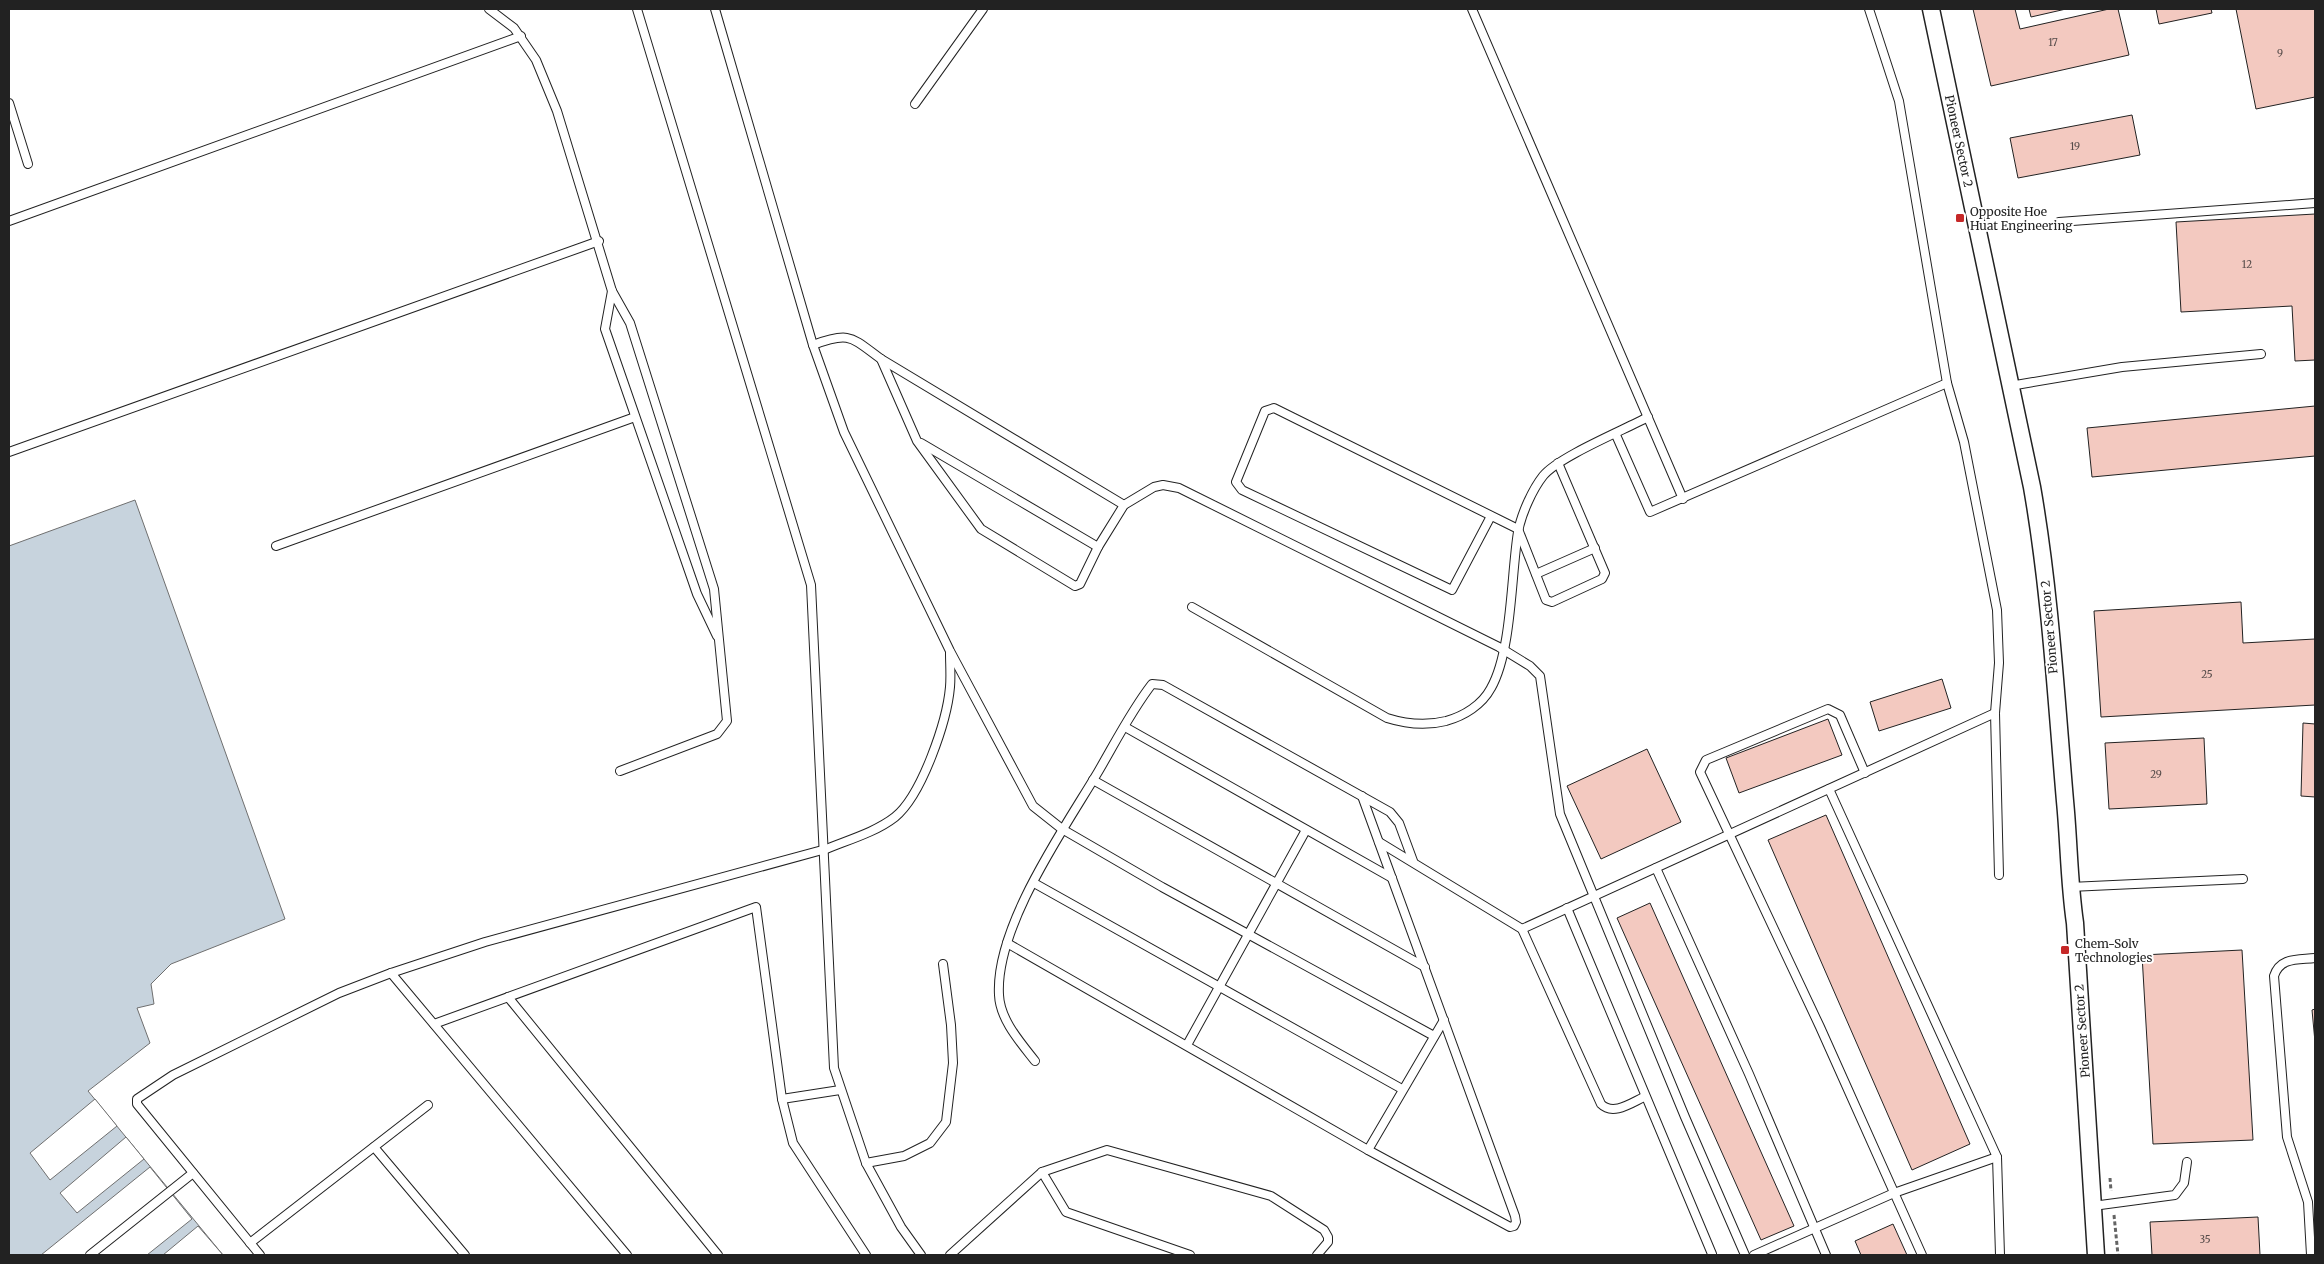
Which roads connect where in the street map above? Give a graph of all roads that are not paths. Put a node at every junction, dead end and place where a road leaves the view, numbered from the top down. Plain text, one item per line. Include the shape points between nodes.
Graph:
1 (489, 9) edge
2 (637, 9) edge
3 (715, 9) edge
4 (983, 9) edge
5 (1472, 9) edge
6 (1870, 9) edge
7 (1931, 9) edge
8 (521, 36) junction
9 (9, 103) edge
10 (915, 104) dead end
11 (28, 164) dead end
12 (2315, 203) edge
13 (9, 222) edge
14 (2059, 222) dead end
15 (598, 241) junction
16 (612, 291) junction
17 (813, 345) junction
18 (2261, 354) dead end
19 (881, 359) junction
20 (1947, 383) junction
21 (2010, 386) junction
22 (635, 417) junction
23 (1648, 417) junction
24 (1616, 435) junction
25 (917, 441) junction
26 (9, 452) edge
27 (1558, 463) junction
28 (1684, 499) junction
29 (1124, 505) junction
30 (1491, 516) junction
31 (1518, 529) junction
32 (276, 546) dead end
33 (1098, 547) junction
34 (1595, 548) junction
35 (1536, 574) junction
36 (1192, 607) dead end
37 (720, 642) junction
38 (1504, 650) junction
39 (950, 651) junction
40 (1995, 714) junction
41 (1125, 727) junction
42 (620, 770) dead end
43 (1865, 773) junction
44 (1093, 780) junction
45 (1830, 789) junction
46 (1362, 796) junction
47 (1062, 829) junction
48 (1306, 830) junction
49 (1729, 836) junction
50 (1379, 842) junction
51 (826, 849) junction
52 (1412, 861) junction
53 (1656, 868) junction
54 (1999, 875) dead end
55 (1392, 878) junction
56 (2243, 879) dead end
57 (1034, 882) junction
58 (1277, 883) junction
59 (2070, 887) junction
60 (1594, 896) junction
61 (1567, 908) junction
62 (1522, 929) junction
63 (1249, 933) junction
64 (1007, 943) junction
65 (2315, 958) edge
66 (943, 964) dead end
67 (1424, 967) junction
68 (391, 973) junction
69 (1219, 987) junction
70 (508, 997) junction
71 (1444, 1020) junction
72 (434, 1024) junction
73 (1434, 1036) junction
74 (1188, 1044) junction
75 (1035, 1061) dead end
76 (1402, 1089) junction
77 (840, 1090) junction
78 (1644, 1098) junction
79 (782, 1099) junction
80 (428, 1106) dead end
81 (374, 1147) junction
82 (1368, 1150) junction
83 (1997, 1157) junction
84 (2187, 1162) dead end
85 (866, 1163) junction
86 (1042, 1172) junction
87 (192, 1173) junction
88 (1894, 1193) junction
89 (2312, 1202) edge
90 (2093, 1206) junction
91 (1815, 1229) junction
92 (250, 1243) junction
93 (1712, 1254) dead end
94 (90, 1255) edge
95 (260, 1255) edge
96 (466, 1255) edge
97 (628, 1255) edge
98 (718, 1255) edge
99 (866, 1255) edge
100 (921, 1255) edge
101 (950, 1255) edge
102 (1190, 1255) edge
103 (1317, 1255) edge
104 (1745, 1255) edge
105 (1754, 1255) edge
106 (1826, 1255) edge
107 (1922, 1255) edge
108 (2000, 1255) edge
109 (2096, 1255) edge
110 (2311, 1255) edge

1 - 8 lane
2 - 51 lane via 812,585
3 - 17 lane
4 - 10 lane
5 - 23 lane
6 - 20 lane via 1899,101
7 - 21 street, Pioneer Sector 2
8 - 13 lane
8 - 15 lane via 536,60 557,111
9 - 11 lane
12 - 14 lane
15 - 16 lane
15 - 26 lane
16 - 22 lane via 605,329
16 - 37 lane via 630,323 714,589
17 - 19 lane via 844,336 856,340
17 - 39 lane via 844,432
18 - 21 lane via 2122,367
19 - 25 lane
19 - 29 lane
20 - 28 lane
20 - 40 lane via 1964,442 1996,610 2000,663
21 - 59 street, Pioneer Sector 2 via 2041,540
22 - 32 lane
22 - 37 lane via 697,594
23 - 24 lane
23 - 28 lane
24 - 27 lane
24 - 28 lane via 1650,512
25 - 33 lane
25 - 33 lane via 981,529 1074,586 1080,584
27 - 31 lane via 1538,484
27 - 34 lane
29 - 33 lane
29 - 38 lane via 1163,484 1179,488
30 - 30 lane via 1452,590 1242,490 1236,482 1265,411 1274,408
30 - 31 lane
31 - 35 lane
31 - 38 lane
34 - 35 lane
34 - 35 lane via 1605,570 1602,579 1552,602 1546,600
36 - 38 lane via 1387,718 1400,722 1432,724 1459,718 1477,705 1491,688
37 - 42 lane via 727,721 723,728 717,734
38 - 60 lane via 1540,676 1560,814
39 - 47 lane via 1033,806
39 - 51 lane via 950,689 939,736 910,800 895,817
40 - 43 lane
40 - 54 lane
41 - 44 lane
41 - 46 lane via 1148,689 1158,683
41 - 48 lane
43 - 45 lane
43 - 49 lane via 1840,715 1828,709 1706,760 1700,772
44 - 47 lane
44 - 58 lane
45 - 49 lane
45 - 83 lane
46 - 50 lane
46 - 52 lane via 1395,817
47 - 57 lane
47 - 63 lane
48 - 55 lane
48 - 58 lane
49 - 53 lane
49 - 88 lane
50 - 52 lane
50 - 55 lane
51 - 68 lane via 486,942
51 - 77 lane via 834,1068
52 - 62 lane
53 - 60 lane
53 - 91 lane
55 - 67 lane
56 - 59 lane
57 - 64 lane
57 - 69 lane
58 - 63 lane
58 - 67 lane
59 - 90 street, Pioneer Sector 2
60 - 61 lane
60 - 104 lane
61 - 62 lane
61 - 78 lane
62 - 78 lane via 1601,1104 1606,1109 1615,1110
63 - 69 lane
63 - 73 lane
64 - 74 lane
64 - 75 lane via 999,996 1011,1031
65 - 89 lane via 2286,960 2274,976 2287,1137
66 - 85 lane via 953,1063 946,1122 930,1142 904,1156
67 - 71 lane
68 - 72 lane
68 - 87 lane via 339,993 181,1071 137,1099 137,1104
69 - 74 lane
69 - 76 lane
70 - 72 lane
70 - 79 lane via 756,907
70 - 98 lane
71 - 73 lane
71 - 82 lane via 1515,1216 1514,1226 1510,1227
72 - 97 lane
73 - 76 lane
74 - 82 lane
76 - 82 lane
77 - 79 lane
77 - 85 lane
78 - 93 lane
79 - 99 lane via 793,1143
80 - 81 lane
81 - 92 lane
81 - 96 lane
83 - 88 lane
83 - 108 lane
84 - 90 lane via 2184,1183 2175,1195
85 - 100 lane via 901,1227
86 - 101 lane
86 - 102 lane via 1066,1212
86 - 103 lane via 1107,1150 1230,1183 1271,1196 1324,1230 1328,1242
87 - 92 lane
87 - 94 lane
88 - 91 lane
88 - 107 lane
89 - 110 lane
90 - 109 street, Pioneer Sector 2
91 - 105 lane
91 - 106 lane
92 - 95 lane

